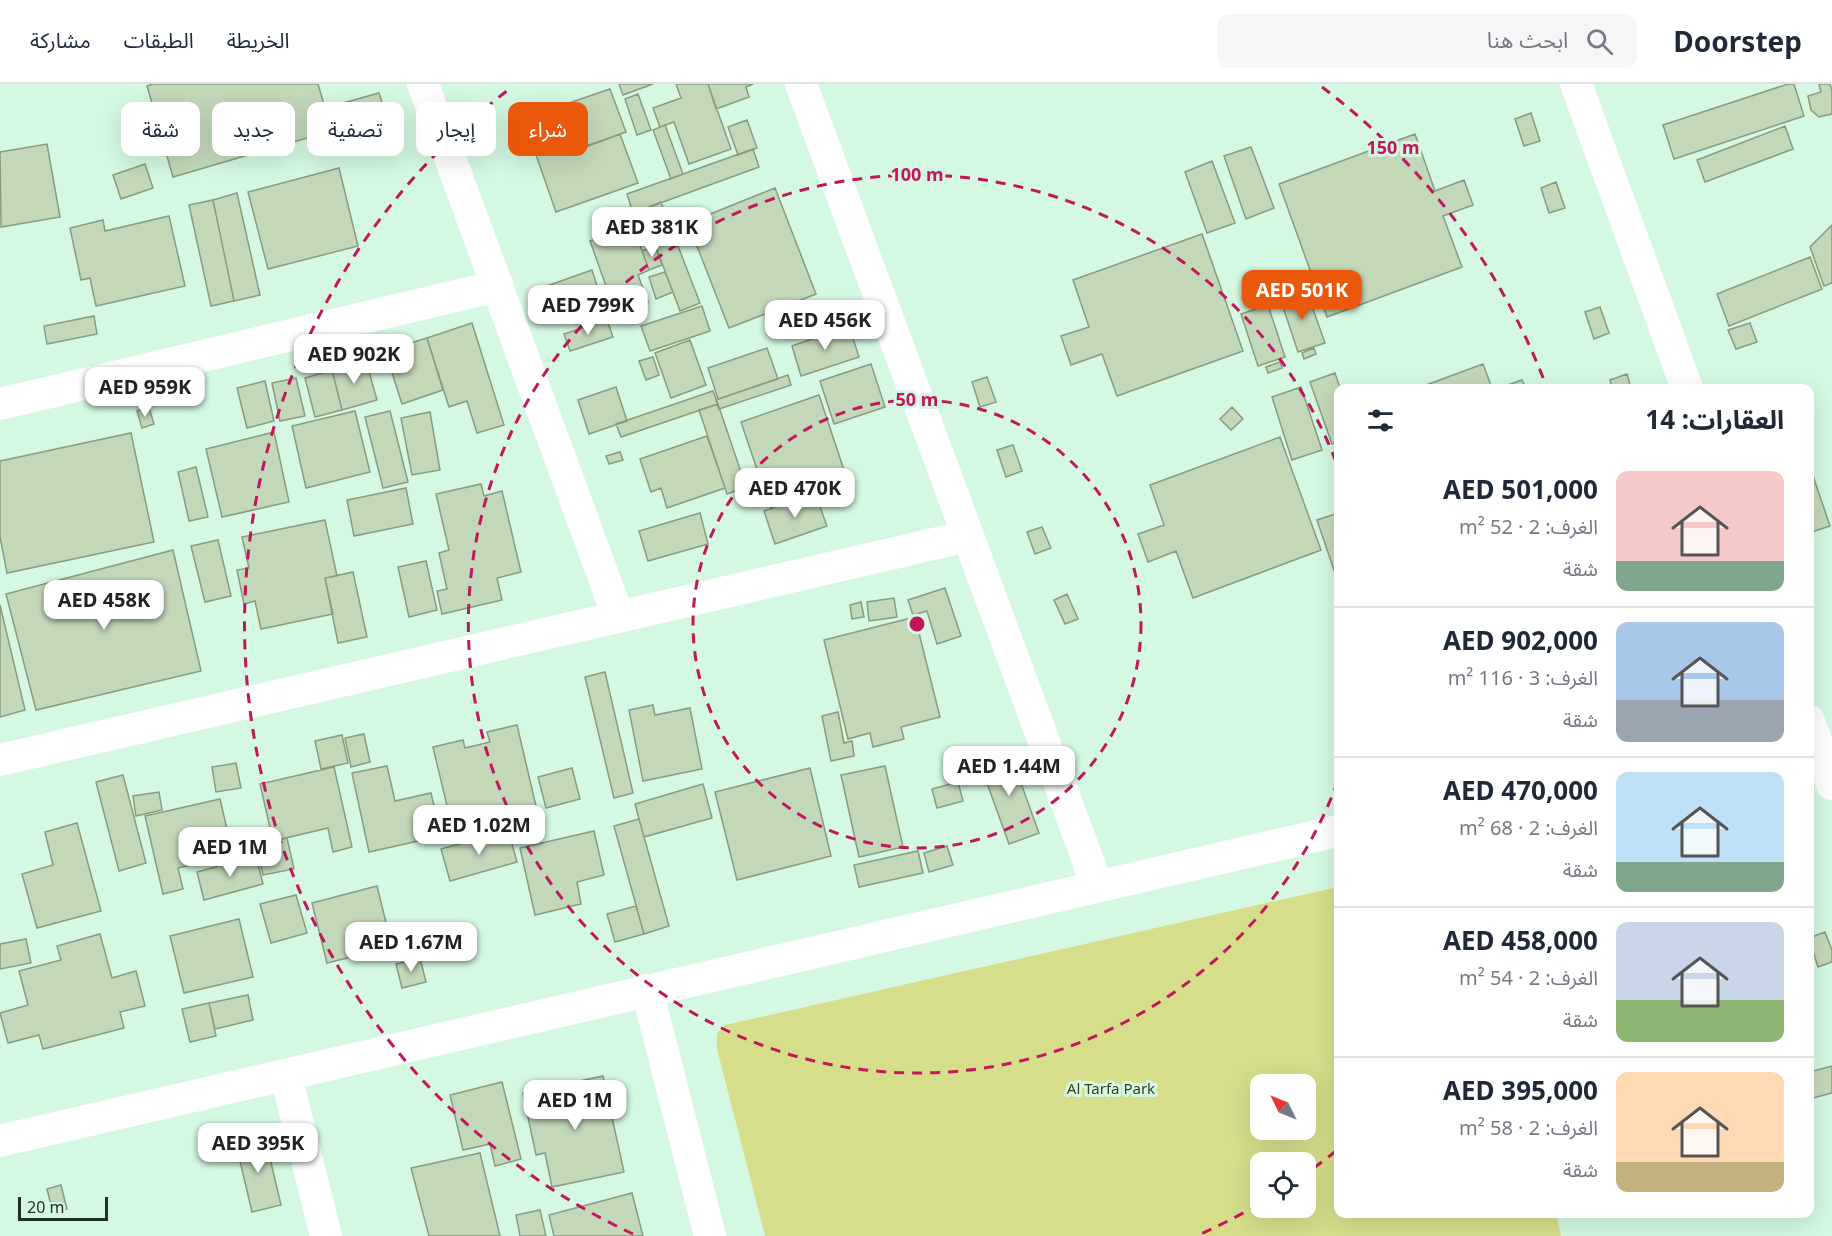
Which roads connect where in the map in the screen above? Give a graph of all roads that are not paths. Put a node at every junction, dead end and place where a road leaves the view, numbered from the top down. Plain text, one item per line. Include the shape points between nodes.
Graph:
1 (423, 84) edge
2 (801, 84) edge
3 (1576, 84) edge
4 (498, 286) junction
5 (1686, 384) edge
6 (0, 404) edge
7 (968, 536) junction
8 (618, 616) junction
9 (1814, 735) edge
10 (0, 760) edge
11 (1832, 784) edge
12 (1334, 832) edge
13 (1097, 885) junction
14 (647, 990) junction
15 (286, 1075) junction
16 (0, 1141) edge
17 (326, 1236) edge
18 (710, 1236) edge

1 - 4 street
2 - 7 street
3 - 5 street
4 - 6 street
4 - 8 street
7 - 8 street
7 - 13 street
8 - 10 street
9 - 11 street
12 - 13 street
13 - 14 street
14 - 15 street
14 - 18 street
15 - 16 street
15 - 17 street

